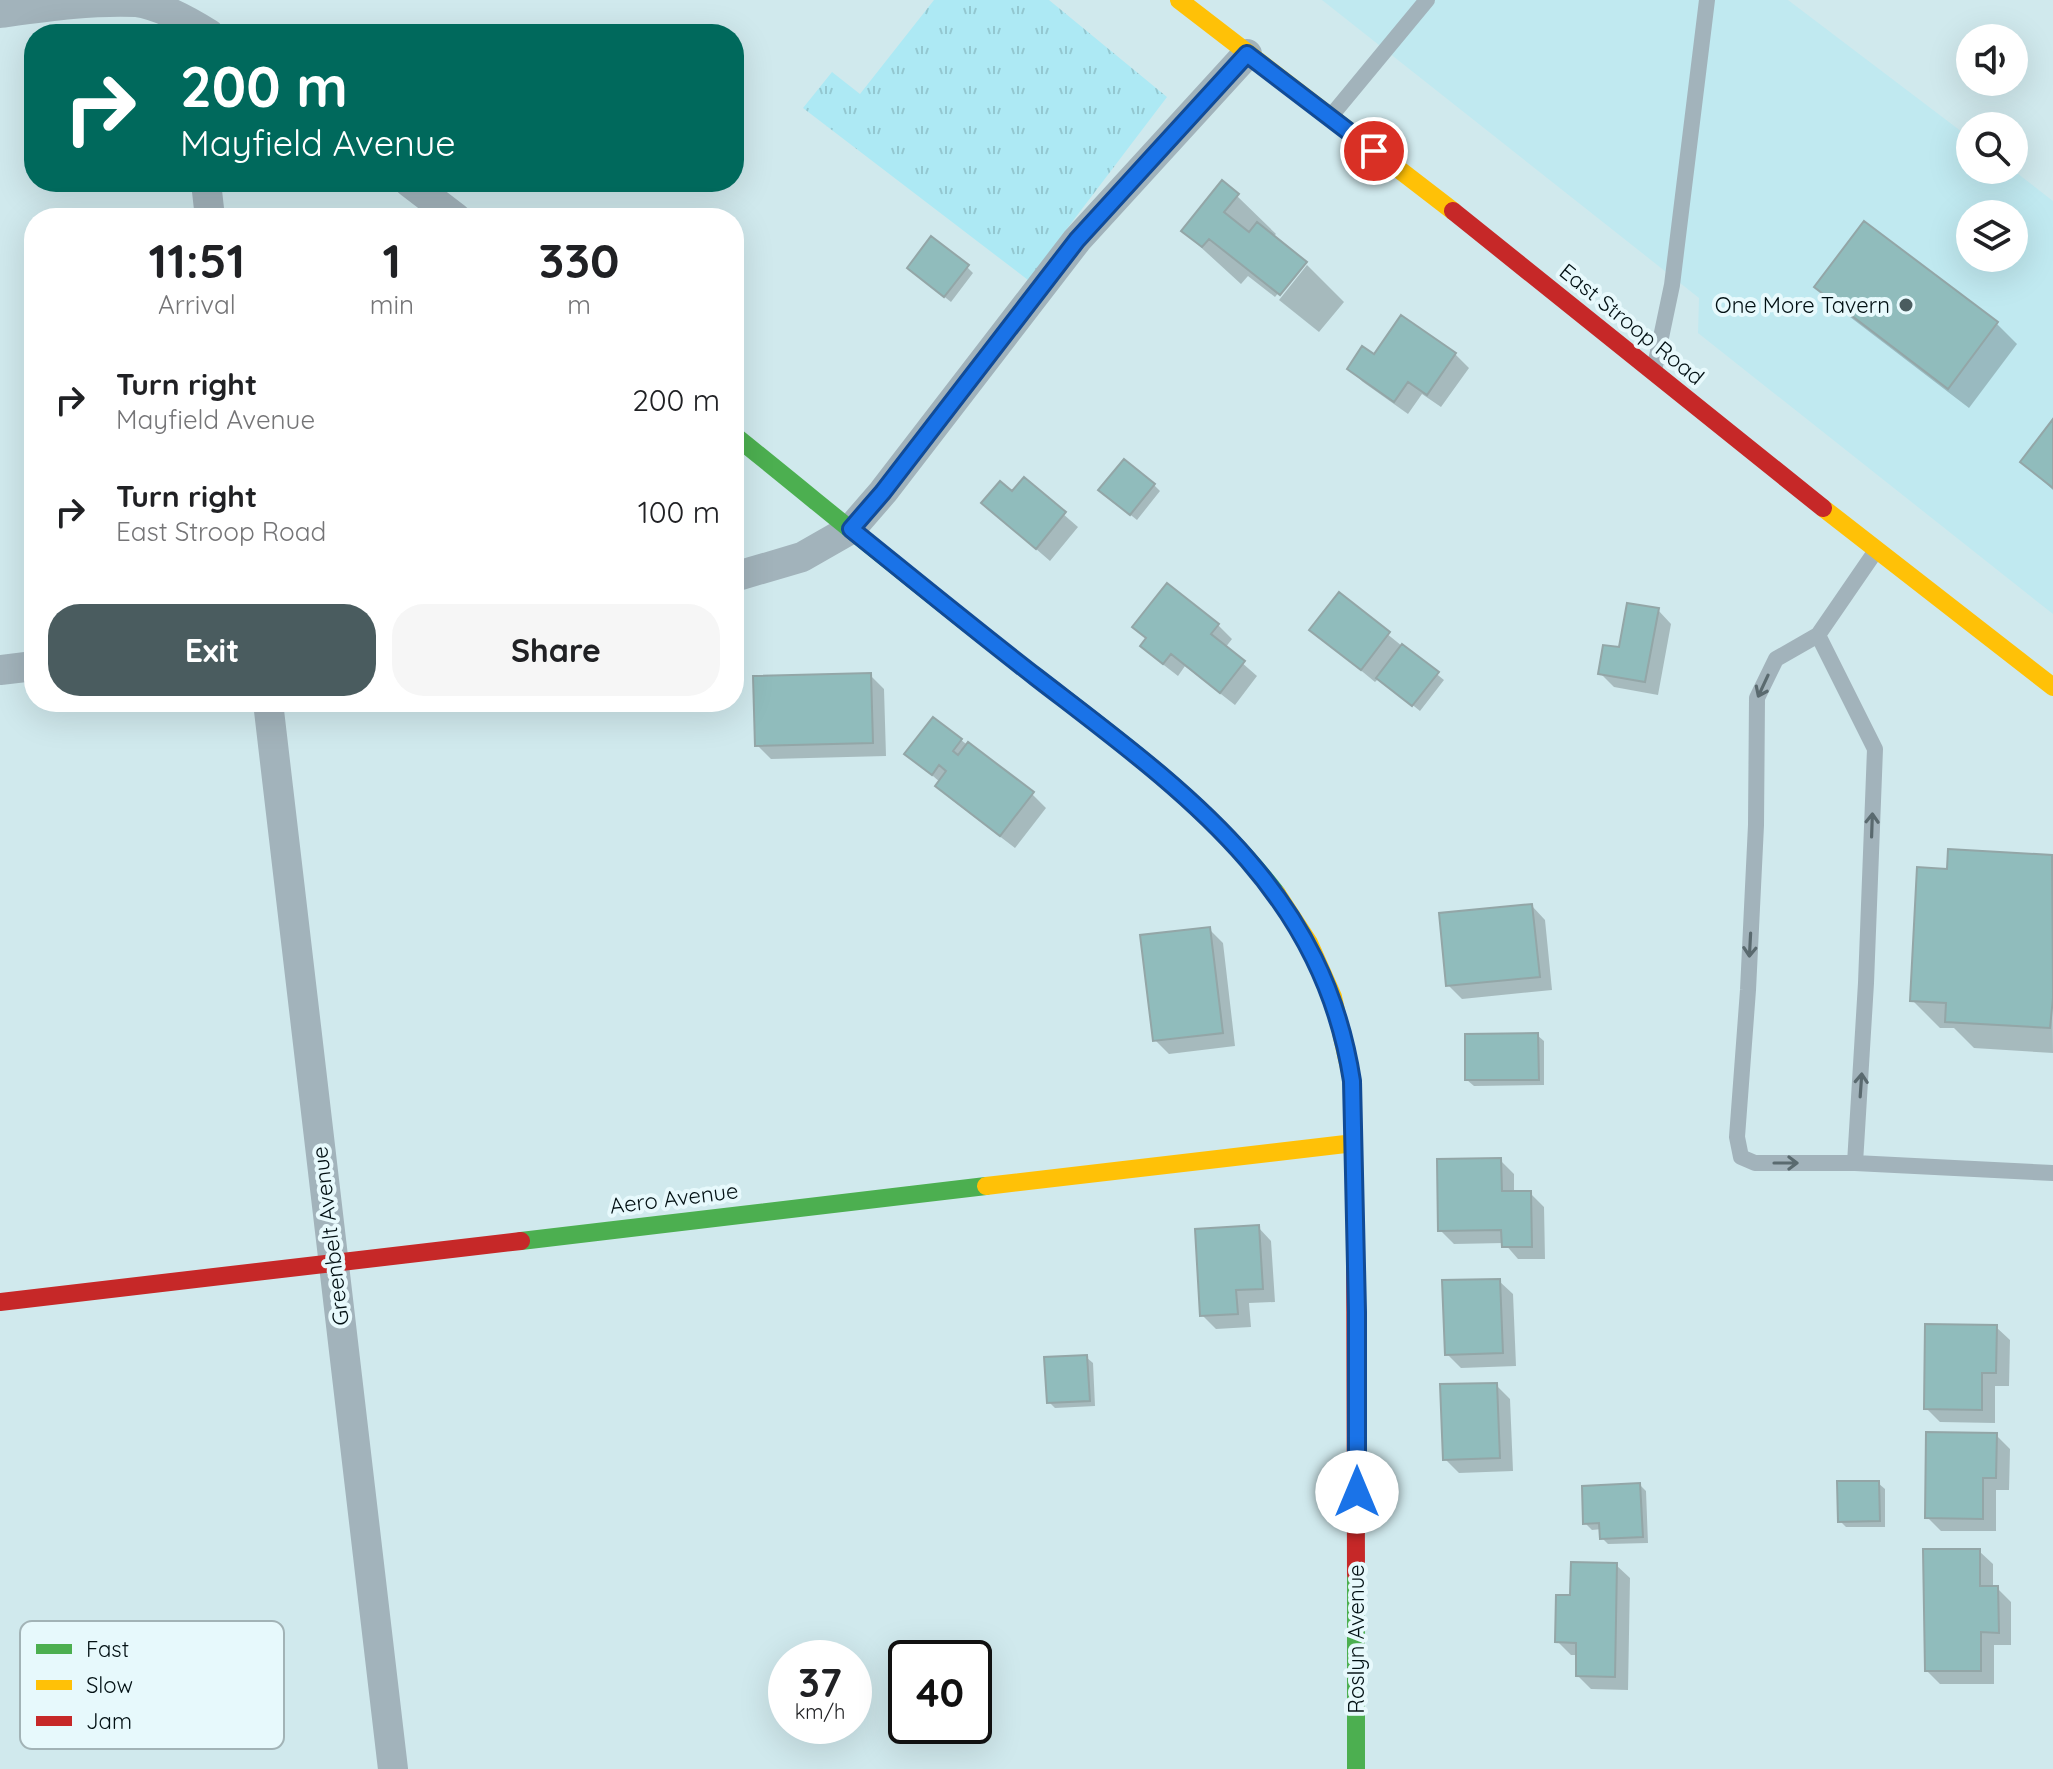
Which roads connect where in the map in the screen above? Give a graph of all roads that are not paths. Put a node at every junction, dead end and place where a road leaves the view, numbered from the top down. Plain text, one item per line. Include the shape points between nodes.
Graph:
1 (1179, 0) edge
2 (1427, 0) edge
3 (1707, 0) edge
4 (0, 13) edge
5 (192, 24) edge
6 (1247, 54) junction
7 (1330, 118) junction
8 (422, 192) edge
9 (443, 208) edge
10 (1653, 372) junction
11 (744, 443) edge
12 (851, 529) junction
13 (1876, 550) junction
14 (744, 574) edge
15 (1818, 635) junction
16 (24, 667) edge
17 (0, 670) edge
18 (2053, 687) edge
19 (269, 712) edge
20 (1354, 1143) junction
21 (1855, 1163) junction
22 (2053, 1173) edge
23 (333, 1263) junction
24 (0, 1302) edge
25 (1356, 1768) edge
26 (393, 1769) edge
27 (1347, 1769) edge

1 - 6 street, East Stroop Road
2 - 7 lane
3 - 10 lane via 1672,285
4 - 5 street via 99,0 138,2
6 - 7 street, East Stroop Road
6 - 12 street via 1077,240
7 - 10 street, East Stroop Road
8 - 9 street
10 - 13 street, East Stroop Road
11 - 12 street, Roslyn Avenue
12 - 14 street via 802,557
12 - 20 street, Roslyn Avenue via 1159,772 1221,829 1275,892 1309,943 1333,997 1352,1081
13 - 15 lane
13 - 18 street, East Stroop Road
21 -> 15 lane via 1875,749
15 -> 21 lane via 1776,659 1757,698 1756,825 1737,1137 1741,1157 1755,1163
16 - 17 street
19 - 23 street, Greenbelt Avenue
20 - 23 street, Aero Avenue
20 - 25 street, Roslyn Avenue
21 - 22 lane
23 - 24 street, Aero Avenue
23 - 26 street, Greenbelt Avenue
25 - 27 street

